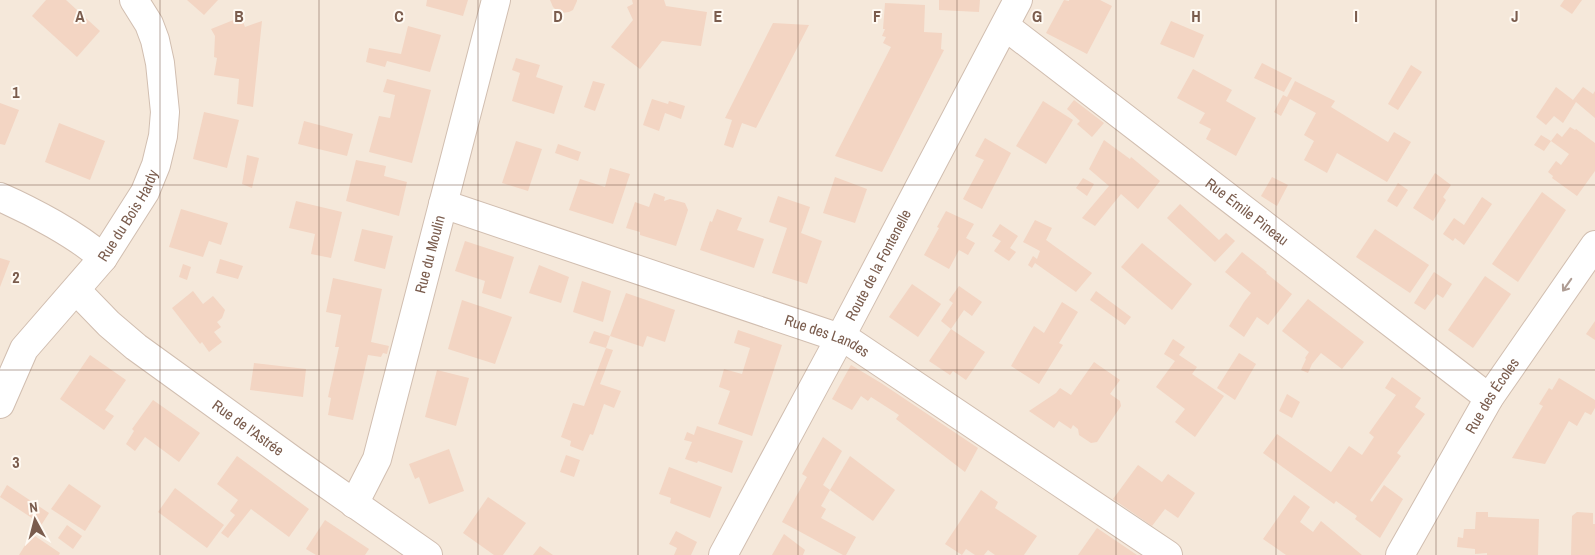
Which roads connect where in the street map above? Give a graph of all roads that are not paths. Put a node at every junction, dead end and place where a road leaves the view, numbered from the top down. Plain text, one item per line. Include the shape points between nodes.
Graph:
1 (134, 0) edge
2 (496, 0) edge
3 (1018, 0) edge
4 (1004, 26) junction
5 (0, 196) edge
6 (443, 204) junction
7 (1595, 245) edge
8 (103, 258) junction
9 (76, 290) junction
10 (840, 338) junction
11 (1489, 398) junction
12 (0, 404) edge
13 (354, 504) junction
14 (428, 555) edge
15 (723, 555) edge
16 (1168, 555) edge
17 (1400, 555) edge

1 - 8 street, Rue du Bois Hardy via 155,40 163,87 163,136 145,192
2 - 6 street, Rue du Moulin
3 - 4 street, Route de la Fontenelle
4 - 10 street, Route de la Fontenelle
4 - 11 street, Rue Émile Pineau
5 - 8 street via 62,230
6 - 10 street, Rue des Landes
6 - 13 street, Rue du Moulin via 377,459
7 -> 11 street, Rue des Écoles
8 - 9 street, Rue du Bois Hardy
9 - 12 street, Rue du Bois Hardy via 24,349
9 - 13 street, Rue de l'Astrée via 136,347
10 - 15 street, Route de la Fontenelle
10 - 16 street, Rue des Landes
11 - 17 street, Rue des Écoles
13 - 14 street, Rue de l'Astrée

